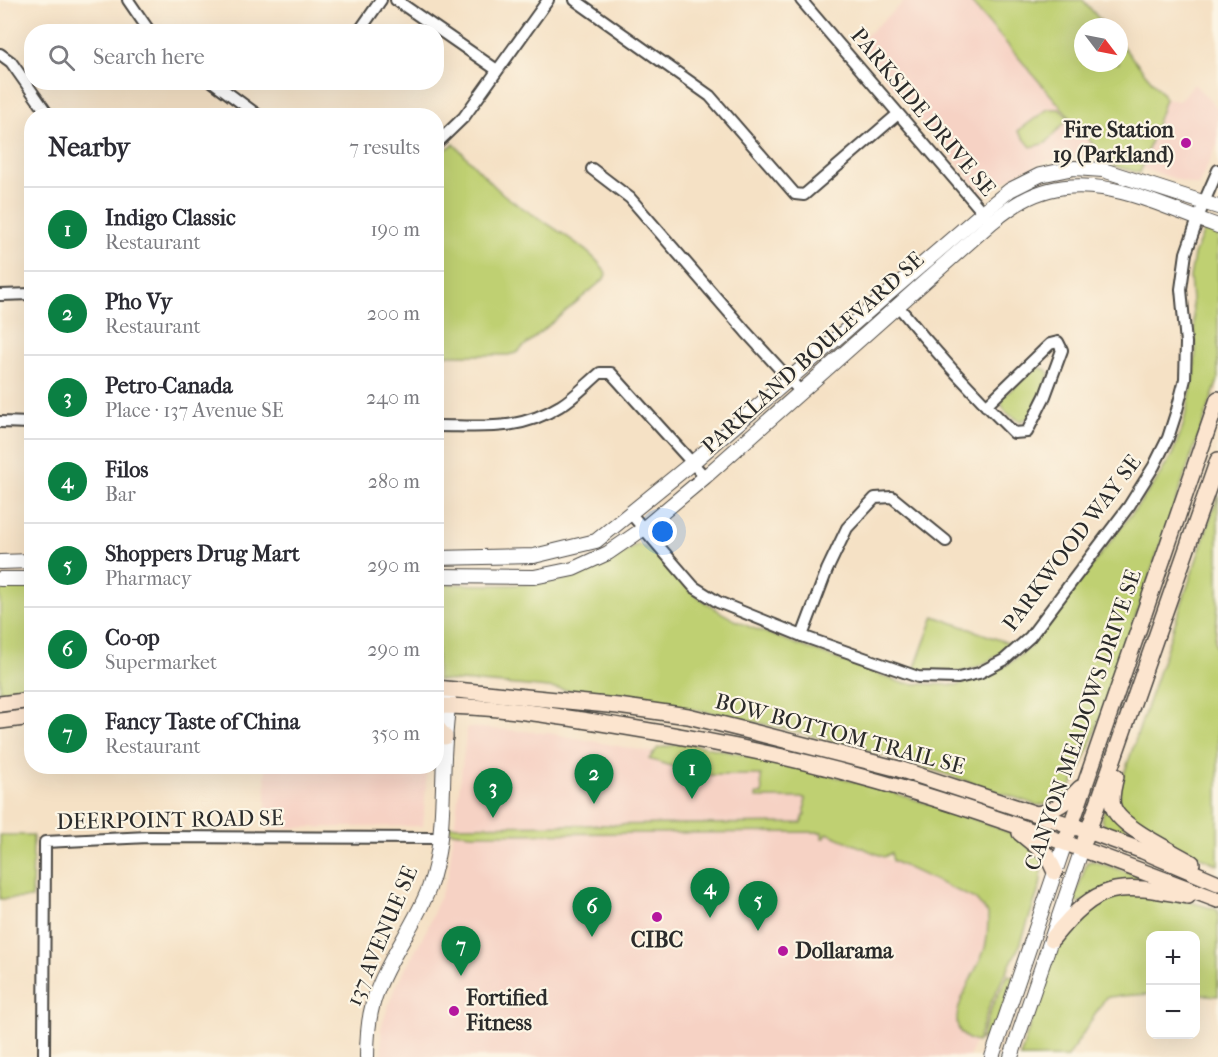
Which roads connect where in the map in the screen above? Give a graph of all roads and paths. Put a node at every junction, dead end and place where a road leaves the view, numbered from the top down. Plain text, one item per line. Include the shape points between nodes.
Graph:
1 (128, 0) edge
2 (381, 0) edge
3 (396, 0) edge
4 (548, 0) edge
5 (575, 0) edge
6 (801, 0) edge
7 (144, 24) edge
8 (364, 24) edge
9 (431, 24) edge
10 (444, 33) edge
11 (0, 54) edge
12 (497, 70) junction
13 (24, 80) edge
14 (31, 90) edge
15 (224, 90) edge
16 (43, 108) edge
17 (248, 108) edge
18 (898, 114) junction
19 (444, 136) edge
20 (592, 169) dead end
21 (1218, 170) edge
22 (1040, 176) junction
23 (1044, 192) junction
24 (1204, 202) junction
25 (1218, 207) edge
26 (987, 217) junction
27 (1198, 219) junction
28 (1218, 226) edge
29 (24, 294) edge
30 (0, 295) edge
31 (898, 306) junction
32 (789, 379) junction
33 (801, 391) junction
34 (1218, 399) edge
35 (986, 405) junction
36 (0, 422) edge
37 (24, 423) edge
38 (444, 426) edge
39 (1218, 460) edge
40 (692, 463) junction
41 (705, 477) junction
42 (631, 514) junction
43 (643, 529) junction
44 (946, 541) dead end
45 (444, 558) edge
46 (24, 561) edge
47 (0, 562) edge
48 (444, 576) edge
49 (0, 579) edge
50 (24, 579) edge
51 (802, 636) junction
52 (444, 688) edge
53 (24, 701) edge
54 (0, 704) edge
55 (444, 706) edge
56 (24, 718) edge
57 (0, 721) edge
58 (1124, 732) junction
59 (441, 774) edge
60 (1084, 784) junction
61 (1037, 814) junction
62 (1011, 825) junction
63 (1071, 825) junction
64 (1088, 831) junction
65 (440, 838) junction
66 (1065, 843) junction
67 (1082, 849) junction
68 (1055, 872) junction
69 (1218, 878) edge
70 (1218, 883) edge
71 (1218, 901) edge
72 (1052, 939) junction
73 (44, 1057) edge
74 (367, 1057) edge
75 (992, 1057) edge
76 (1011, 1057) edge

1 - 7 street
2 - 8 street
3 - 9 street
4 - 12 street
5 - 18 street via 710,96 795,194 804,195
6 - 18 street, PARKSIDE DRIVE SE
10 - 12 street
11 - 13 street
12 - 19 street via 464,117
14 - 16 street
15 - 17 street
18 - 26 street, PARKSIDE DRIVE SE
20 - 32 street via 630,198
21 - 24 street, PARKWOOD WAY SE
22 - 23 street
22 - 24 street, PARKLAND BOULEVARD SE via 1074,168 1103,170
22 - 26 street, PARKLAND BOULEVARD SE via 1010,190
23 - 26 street, PARKLAND BOULEVARD SE
23 - 27 street, PARKLAND BOULEVARD SE via 1066,186 1104,187
24 - 25 street, PARKLAND BOULEVARD SE
24 - 27 street, PARKWOOD WAY SE
26 - 31 street, PARKLAND BOULEVARD SE
26 - 32 street, PARKLAND BOULEVARD SE
27 - 28 street, PARKLAND BOULEVARD SE
27 - 51 street, PARKWOOD WAY SE via 1186,253 1181,288 1185,379 1168,438 1129,506 1030,637 1004,660 979,673 937,679 908,675
29 - 30 street
31 - 33 street, PARKLAND BOULEVARD SE
31 - 35 street
32 - 33 street
32 - 40 street, PARKLAND BOULEVARD SE
33 - 41 street, PARKLAND BOULEVARD SE
34 - 60 main road, CANYON MEADOWS DRIVE SE
35 - 35 street via 1014,434 1026,432 1062,350 1058,342 1050,344
36 - 37 street
38 - 40 street via 501,427 526,423 561,406 600,373 611,373
39 - 58 main road, CANYON MEADOWS DRIVE SE
40 - 41 street
40 - 42 street, PARKLAND BOULEVARD SE
41 - 43 street, PARKLAND BOULEVARD SE
42 - 43 street, PARKWOOD WAY SE
42 - 45 street, PARKLAND BOULEVARD SE via 596,541 534,556
43 - 48 street, PARKLAND BOULEVARD SE via 608,553 563,571 534,577
43 - 51 street, PARKWOOD WAY SE via 694,587 718,602
44 - 51 street via 892,497 875,498 847,528
46 - 47 street
49 - 50 street
52 - 61 main road, BOW BOTTOM TRAIL SE via 688,716 899,769
53 - 54 main road
55 - 62 main road, BOW BOTTOM TRAIL SE via 543,714 746,748 863,777
56 - 57 main road
58 - 64 main road, CANYON MEADOWS DRIVE SE
58 - 69 main road via 1112,794 1114,809 1143,835
59 - 65 street, 137 AVENUE SE
60 - 61 main road via 1065,804
60 - 63 main road, CANYON MEADOWS DRIVE SE
61 - 63 main road, BOW BOTTOM TRAIL SE
62 - 66 main road, BOW BOTTOM TRAIL SE
62 - 68 main road via 1047,855
63 - 64 main road, BOW BOTTOM TRAIL SE
63 - 66 main road, CANYON MEADOWS DRIVE SE
64 - 67 main road, CANYON MEADOWS DRIVE SE
64 - 70 main road, BOW BOTTOM TRAIL SE
65 - 73 street, DEERPOINT ROAD SE via 148,837 45,842
65 - 74 street, 137 AVENUE SE via 429,888 373,1001
66 - 67 main road, BOW BOTTOM TRAIL SE
66 - 68 street, CANYON MEADOWS DRIVE SE
67 - 71 main road, BOW BOTTOM TRAIL SE
67 - 72 street, CANYON MEADOWS DRIVE SE
68 - 75 street, CANYON MEADOWS DRIVE SE
71 - 72 main road via 1150,890 1111,890 1077,910
72 - 76 street, CANYON MEADOWS DRIVE SE

